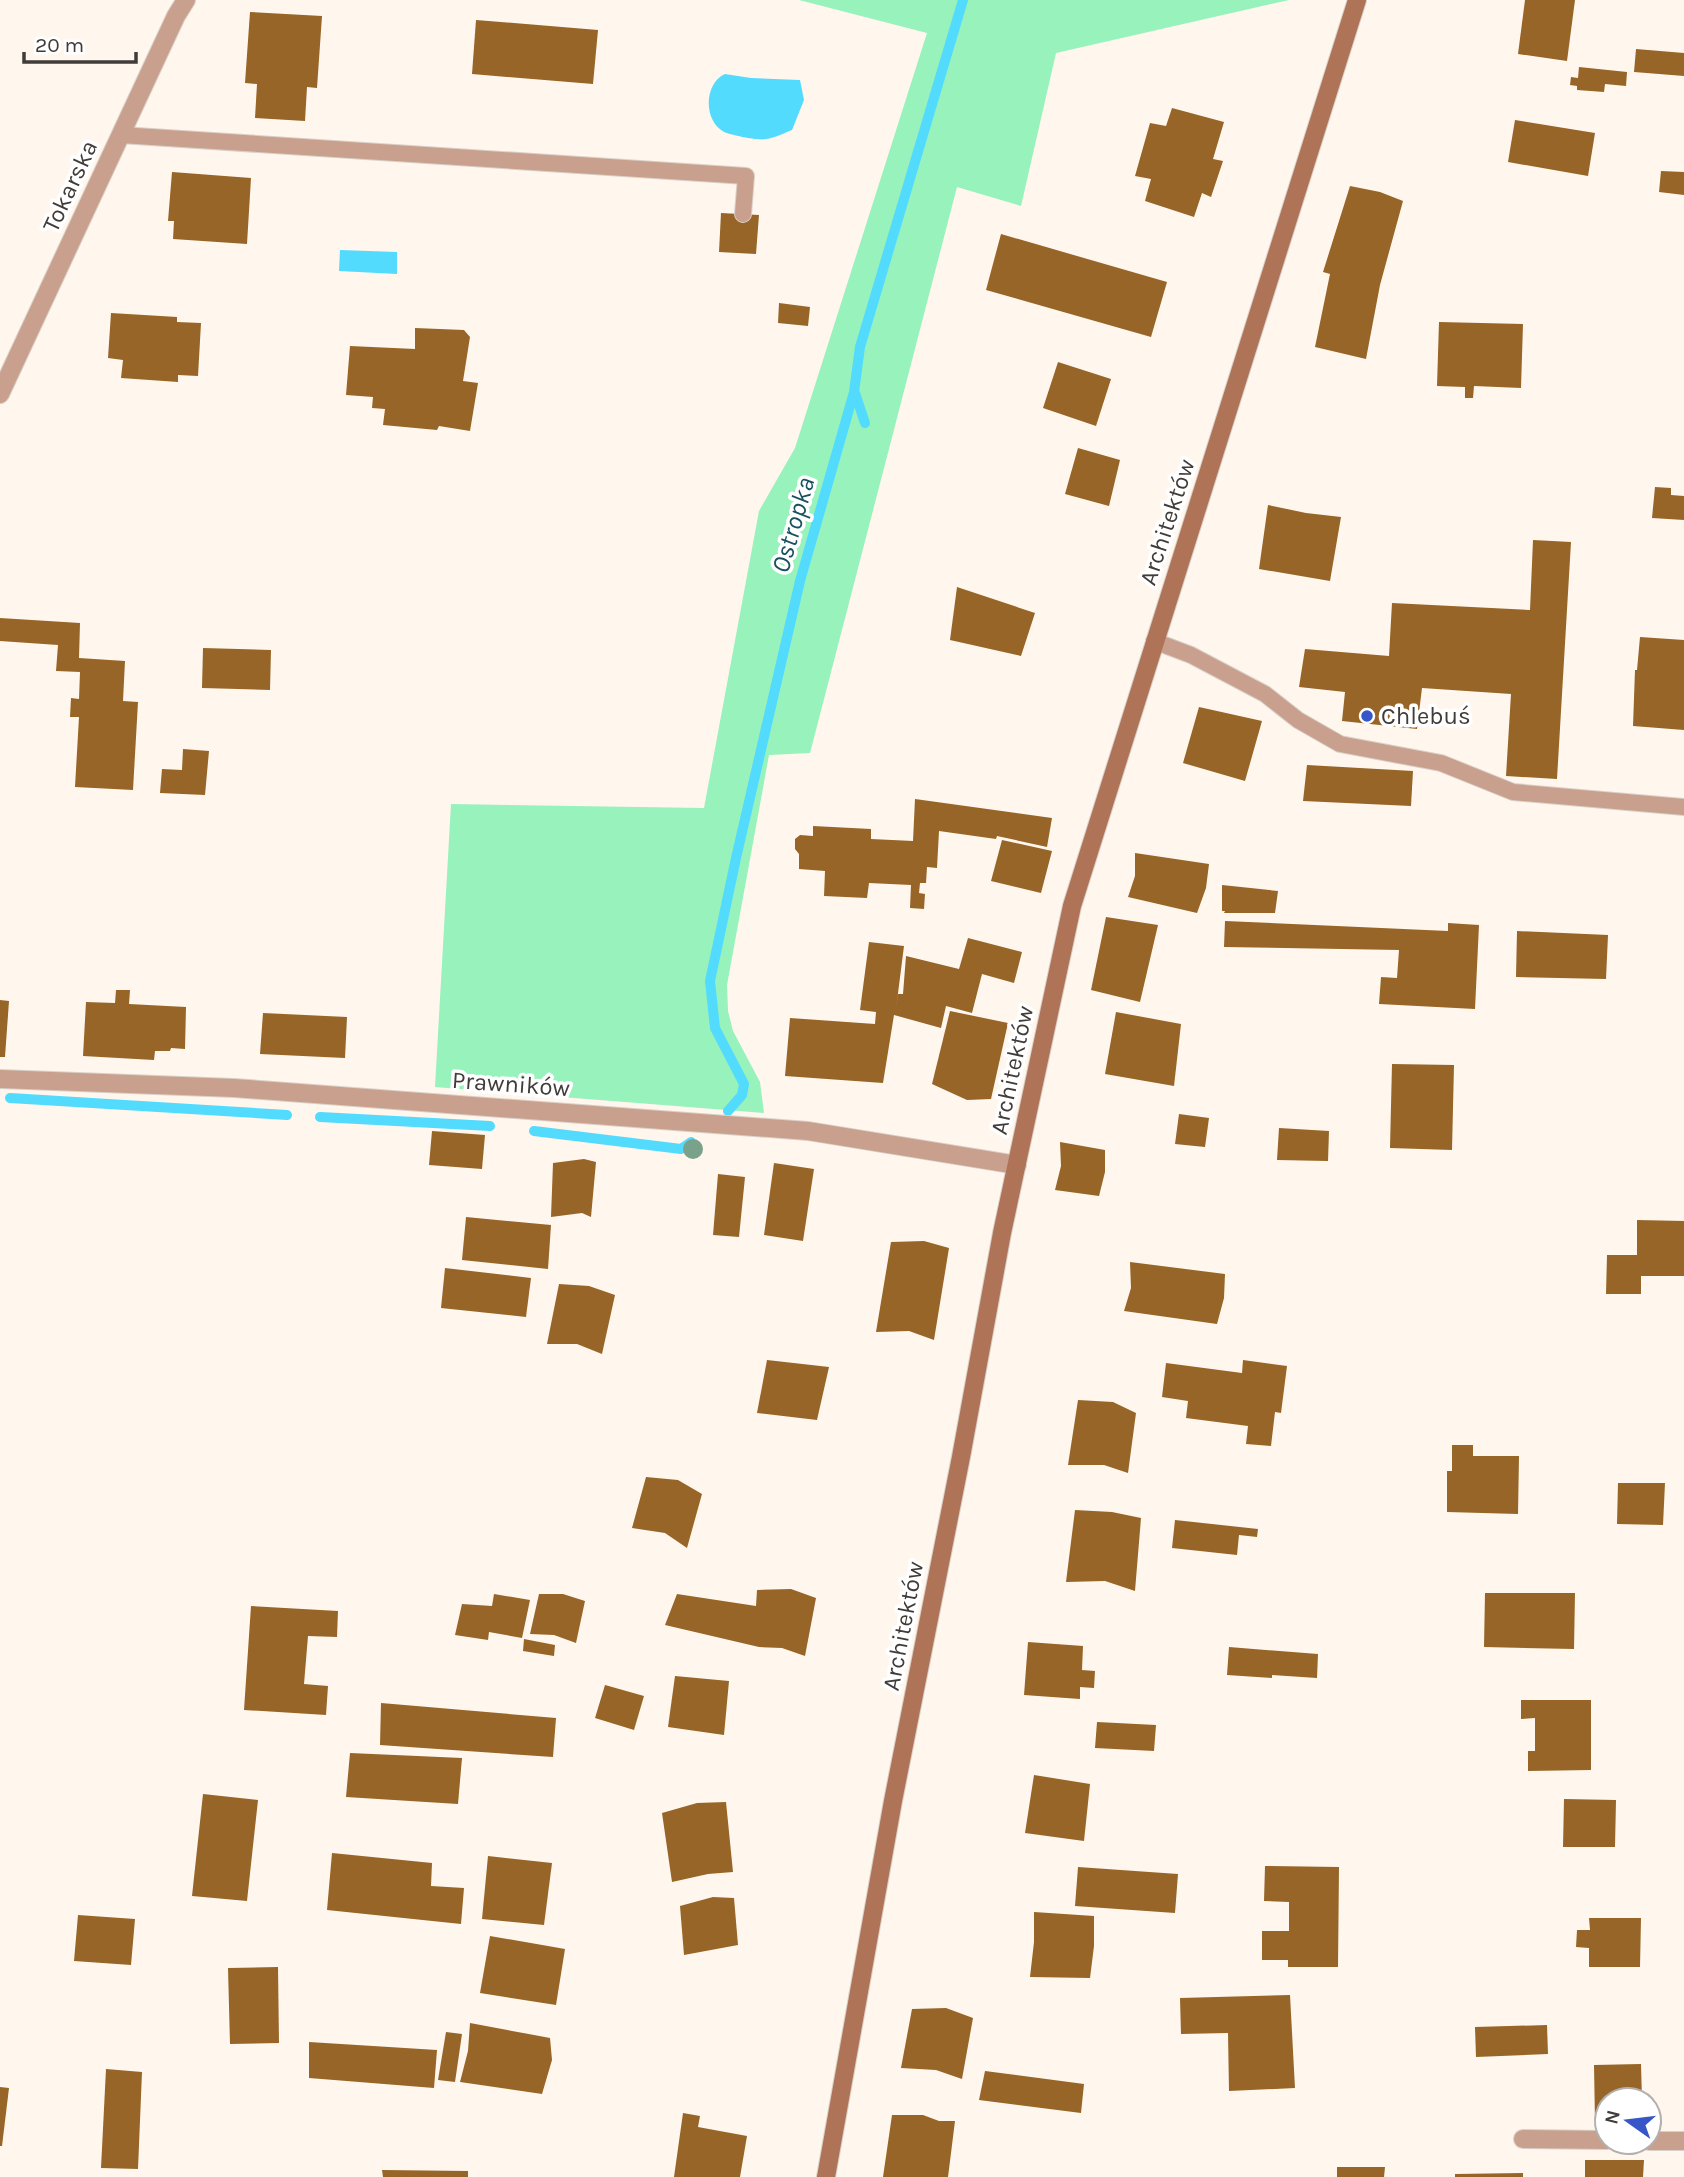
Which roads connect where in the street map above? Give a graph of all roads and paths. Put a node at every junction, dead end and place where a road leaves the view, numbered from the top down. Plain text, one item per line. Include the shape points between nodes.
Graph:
1 (186, 0) edge
2 (1357, 0) edge
3 (121, 135) junction
4 (743, 214) dead end
5 (0, 394) edge
6 (1154, 641) junction
7 (1684, 807) edge
8 (0, 1079) edge
9 (1017, 1165) junction
10 (1522, 2139) dead end
11 (1593, 2140) edge
12 (1663, 2141) edge
13 (1684, 2141) edge
14 (826, 2177) edge

1 - 3 street, Tokarska
2 - 6 street, Architektów
3 - 4 lane via 746,176
3 - 5 street, Tokarska
6 - 7 lane via 1265,694 1340,744 1441,763 1513,792
6 - 9 street, Architektów via 1072,906
8 - 9 street, Prawników via 234,1088 808,1131
9 - 14 street, Architektów via 893,1801
10 - 11 street
12 - 13 street

